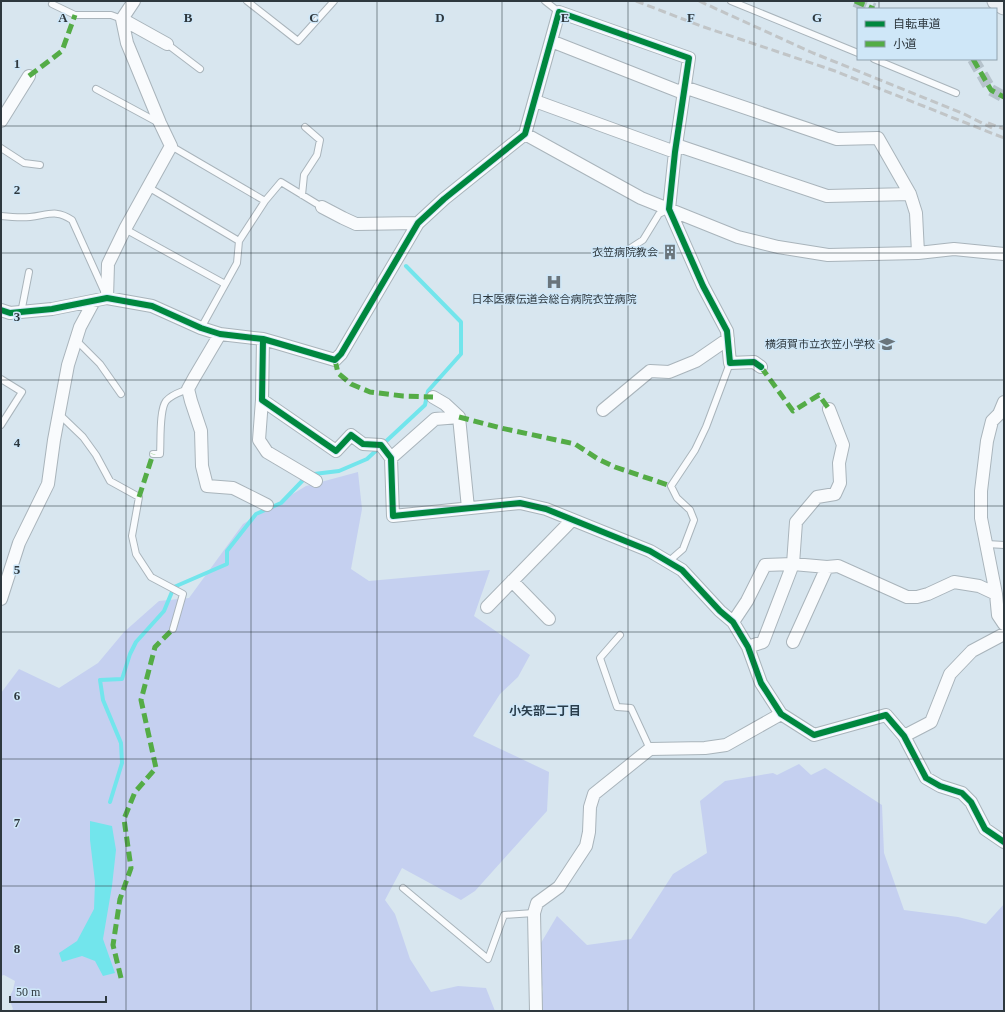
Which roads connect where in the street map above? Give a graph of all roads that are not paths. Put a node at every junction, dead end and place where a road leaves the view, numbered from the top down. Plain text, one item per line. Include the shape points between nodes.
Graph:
1 (134, 1) edge
2 (247, 1) edge
3 (334, 1) edge
4 (545, 1) edge
5 (731, 1) edge
6 (996, 1) edge
7 (52, 4) dead end
8 (1004, 6) edge
9 (559, 12) junction
10 (122, 19) junction
11 (551, 42) junction
12 (167, 44) joint
13 (857, 53) edge
14 (876, 60) edge
15 (200, 69) dead end
16 (29, 76) dead end
17 (96, 89) dead end
18 (683, 90) junction
19 (956, 93) dead end
20 (535, 101) junction
21 (1, 121) edge
22 (160, 124) junction
23 (305, 127) dead end
24 (525, 134) junction
25 (171, 146) junction
26 (1, 148) edge
27 (675, 148) junction
28 (40, 165) dead end
29 (148, 187) junction
30 (910, 194) junction
31 (302, 195) junction
32 (265, 201) junction
33 (322, 207) joint
34 (669, 209) junction
35 (1, 216) edge
36 (418, 223) junction
37 (125, 229) junction
38 (239, 240) junction
39 (626, 251) dead end
40 (918, 253) junction
41 (1004, 254) edge
42 (29, 272) dead end
43 (225, 284) junction
44 (107, 298) junction
45 (94, 301) junction
46 (8, 314) edge
47 (201, 328) junction
48 (220, 334) junction
49 (263, 339) junction
50 (728, 339) junction
51 (76, 340) junction
52 (730, 363) junction
53 (761, 367) dead end
54 (1, 379) edge
55 (188, 389) junction
56 (121, 394) dead end
57 (433, 397) dead end
58 (262, 400) junction
59 (1004, 402) edge
60 (829, 409) dead end
61 (603, 410) dead end
62 (59, 414) junction
63 (459, 417) junction
64 (1, 425) edge
65 (153, 454) dead end
66 (391, 458) junction
67 (316, 481) dead end
68 (267, 505) dead end
69 (468, 508) junction
70 (572, 520) junction
71 (987, 544) junction
72 (1004, 544) edge
73 (668, 562) junction
74 (793, 564) junction
75 (827, 567) junction
76 (512, 581) junction
77 (996, 594) junction
78 (1, 599) edge
79 (487, 607) dead end
80 (549, 619) dead end
81 (733, 622) junction
82 (1004, 624) edge
83 (173, 629) dead end
84 (1004, 634) edge
85 (620, 635) dead end
86 (793, 642) dead end
87 (748, 646) junction
88 (781, 714) junction
89 (904, 736) junction
90 (650, 749) junction
91 (1004, 842) edge
92 (402, 888) dead end
93 (534, 913) junction
94 (536, 1011) edge

1 - 10 street
2 - 3 lane via 298,41
4 - 9 lane
5 - 13 lane
6 - 8 street
7 - 10 lane via 75,15 111,15
9 - 11 street
9 - 18 street via 689,58
10 - 12 street
10 - 22 street via 127,43
11 - 18 street
11 - 20 street
12 - 15 lane
14 - 19 lane
16 - 21 street
17 - 22 lane
18 - 27 street
18 - 30 street via 837,139 878,138
20 - 24 street
20 - 27 street
22 - 25 street
23 - 31 lane via 320,140 317,155 304,175
24 - 34 street via 641,198
24 - 36 street
25 - 29 street
25 - 32 lane
26 - 28 lane via 24,163
27 - 30 street via 827,196
27 - 34 street
29 - 37 street
29 - 38 lane
30 - 40 street via 916,213
31 - 32 lane via 282,182
31 - 33 lane
32 - 38 lane
33 - 36 street via 356,224
34 - 39 lane via 659,214 643,240
34 - 40 street via 738,237 792,249 828,255
34 - 50 street via 703,286 727,331
35 - 44 lane via 29,217 63,213 72,220
36 - 49 street via 341,354 335,360
37 - 43 lane
37 - 44 street via 108,264
38 - 43 lane via 237,263
40 - 41 street via 954,249
42 - 46 lane
43 - 47 lane
44 - 45 street
44 - 47 street via 152,306
45 - 46 street via 52,310
45 - 51 street
47 - 48 street
48 - 49 street
48 - 55 street
49 - 58 street
50 - 52 street
50 - 61 street via 696,361 669,372 650,371
51 - 56 lane via 100,364
51 - 62 street via 68,365
52 - 53 street via 754,362
52 - 73 lane via 695,450 671,486 677,498 690,510 694,520 683,549
54 - 64 lane via 22,392
55 - 65 lane via 173,395 165,402 160,454
55 - 68 street via 201,431 202,466 207,486 233,488
57 - 63 street
58 - 66 street via 336,451 350,435 363,444 381,445
58 - 67 street via 259,440 268,452
59 - 71 street via 999,414 992,421 987,441 981,492 981,518
60 - 74 street via 843,445 839,463 840,483 834,494 817,497 796,522
62 - 78 street via 48,484 19,543
62 - 83 lane via 83,437 110,481 139,497 132,536 136,554 151,577 183,594
63 - 66 street via 435,419
63 - 69 street
66 - 69 street via 393,516
69 - 70 street via 520,503 546,509
70 - 73 street via 650,551
70 - 76 street
71 - 72 lane
71 - 77 street
73 - 81 street via 682,570 720,612
74 - 75 street
74 - 81 street via 765,565
74 - 87 street via 763,642
75 - 77 street via 838,566 907,597 928,594 954,582 979,586
75 - 86 street
76 - 79 street
76 - 80 street
77 - 82 street via 998,615
81 - 87 street
84 - 89 street via 972,651 950,674 931,722
85 - 90 lane via 600,658 617,707 631,708
87 - 88 street via 761,683
88 - 89 street via 814,735 886,716
88 - 90 street via 726,745
89 - 91 street via 926,778 962,793 971,802 985,829
90 - 93 street via 594,794 586,846 559,887 537,903
92 - 93 lane via 488,958 504,915
93 - 94 street

